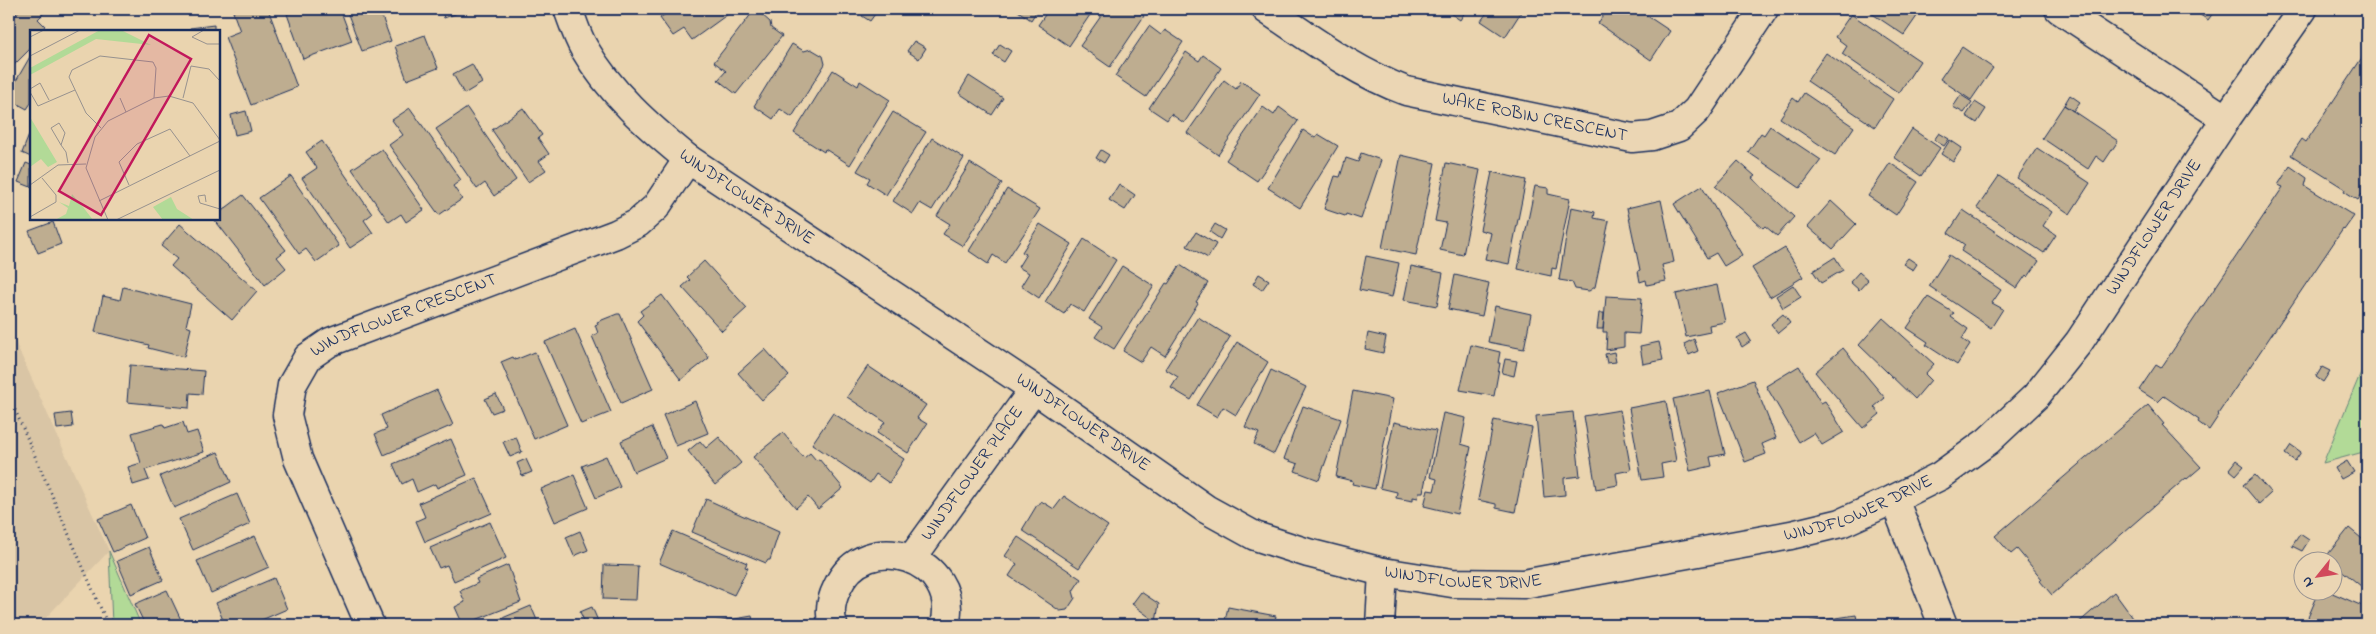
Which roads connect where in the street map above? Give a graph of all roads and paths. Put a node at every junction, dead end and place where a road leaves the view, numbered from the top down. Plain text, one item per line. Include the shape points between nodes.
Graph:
1 (568, 9) edge
2 (1266, 9) edge
3 (1764, 9) edge
4 (2058, 9) edge
5 (2303, 9) edge
6 (2226, 119) junction
7 (688, 158) junction
8 (1034, 389) junction
9 (9, 396) edge
10 (1894, 499) junction
11 (912, 558) junction
12 (1382, 572) junction
13 (108, 625) edge
14 (370, 625) edge
15 (833, 625) edge
16 (945, 625) edge
17 (1380, 625) edge
18 (1943, 625) edge

1 - 7 street, WINDFLOWER DRIVE via 584,48 608,82 646,125
2 - 3 street, WAKE ROBIN CRESCENT via 1333,54 1380,81 1406,91 1632,138 1652,136 1679,126 1697,110
4 - 6 street
5 - 6 street, WINDFLOWER DRIVE
6 - 10 street, WINDFLOWER DRIVE via 2079,342 2036,396 1980,446 1940,476
7 - 8 street, WINDFLOWER DRIVE
7 - 14 street, WINDFLOWER CRESCENT via 656,207 616,234 330,342 308,358 292,385 287,415 289,424 298,459
8 - 11 street, WINDFLOWER PLACE
8 - 12 street, WINDFLOWER DRIVE via 1206,509 1255,536
9 - 13 path
10 - 12 street, WINDFLOWER DRIVE via 1841,523 1791,535 1522,584 1452,583
10 - 18 street
11 - 15 street, WINDFLOWER PLACE via 892,554 872,556 854,565 840,580 832,598
11 - 16 street, WINDFLOWER PLACE via 939,582 946,599
12 - 17 street

